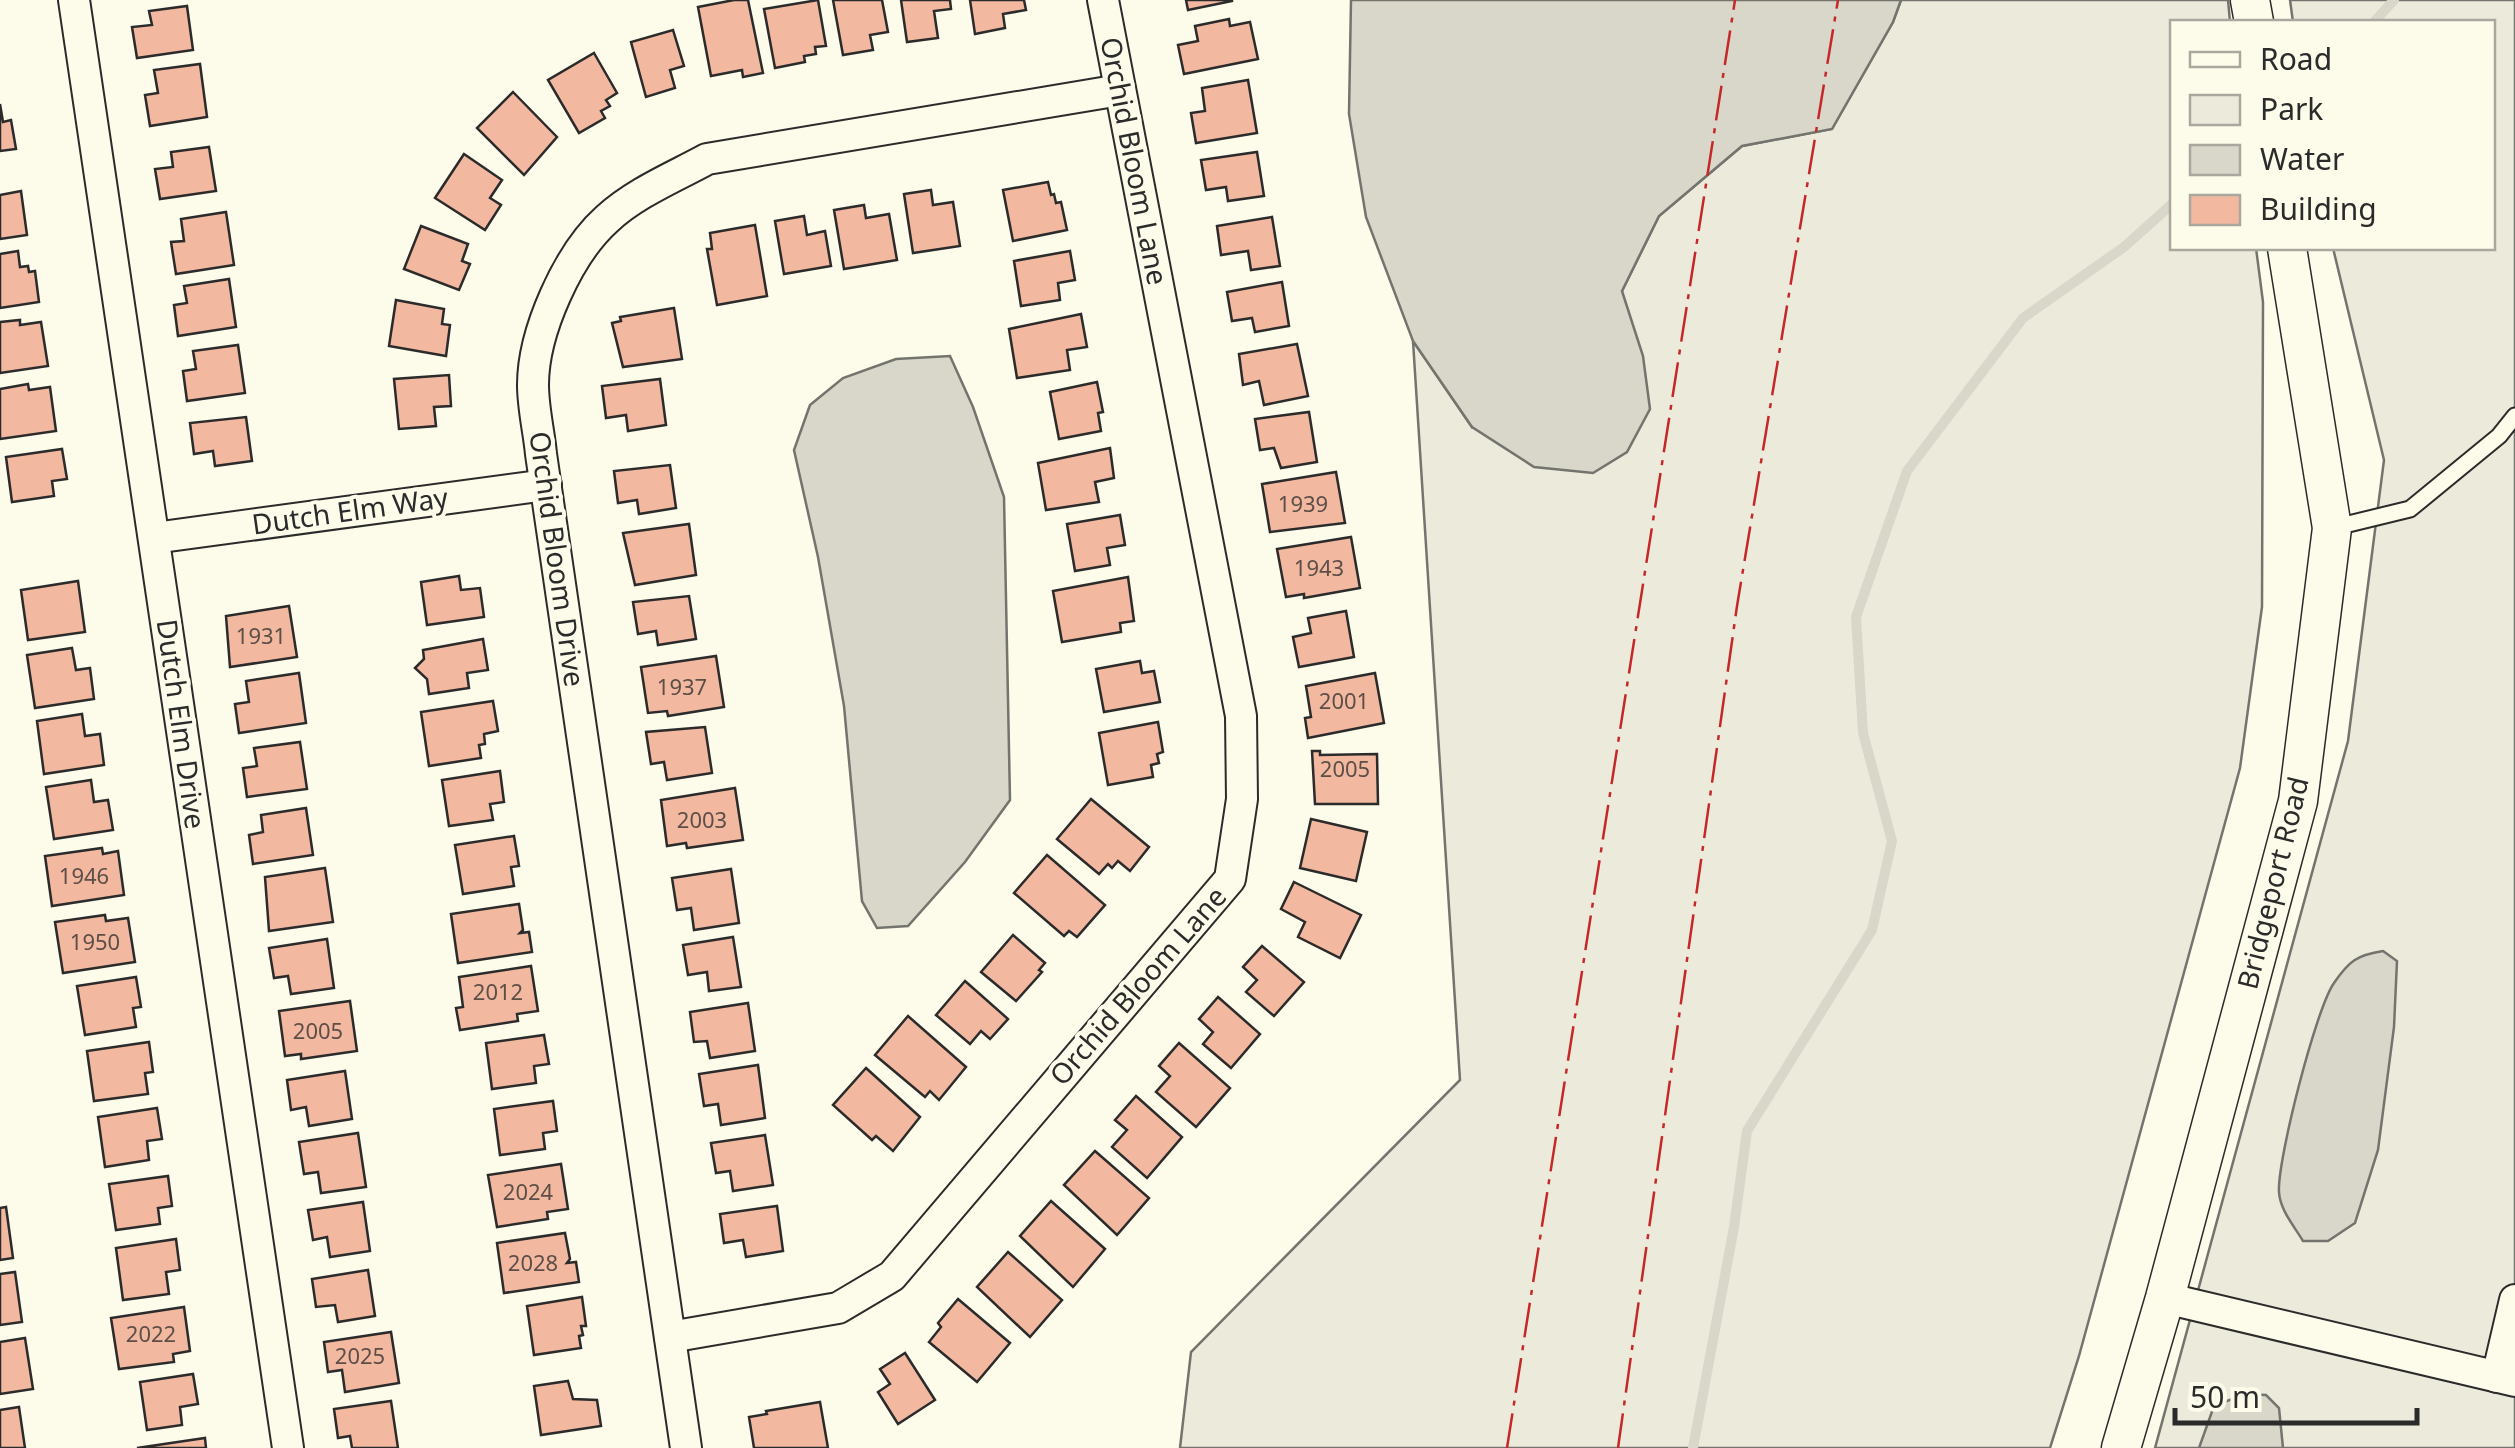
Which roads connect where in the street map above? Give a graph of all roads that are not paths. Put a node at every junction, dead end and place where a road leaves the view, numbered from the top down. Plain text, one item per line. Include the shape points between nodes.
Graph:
1 (74, 0) edge
2 (1103, 0) edge
3 (1120, 90) junction
4 (2288, 250) edge
5 (2515, 416) edge
6 (546, 485) junction
7 (2332, 528) junction
8 (154, 538) junction
9 (2165, 1298) junction
10 (2515, 1300) edge
11 (670, 1336) junction
12 (2506, 1379) edge
13 (288, 1448) edge
14 (686, 1448) edge
15 (2121, 1448) edge

1 - 8 street, Dutch Elm Drive
2 - 3 street, Orchid Bloom Lane
3 - 6 street, Orchid Bloom Drive via 707,159 645,192 584,243 553,302 533,383
3 - 11 street, Orchid Bloom Lane via 1241,716 1242,799 1230,879 892,1276 838,1308
4 - 7 street, Bridgeport Road
5 - 7 lane via 2410,510
6 - 8 street, Dutch Elm Way
6 - 11 street, Orchid Bloom Drive
7 - 9 street, Bridgeport Road via 2298,801
8 - 13 street, Dutch Elm Drive
9 - 12 street
9 - 15 street, Bridgeport Road
10 - 12 street
11 - 14 street, Orchid Bloom Drive

